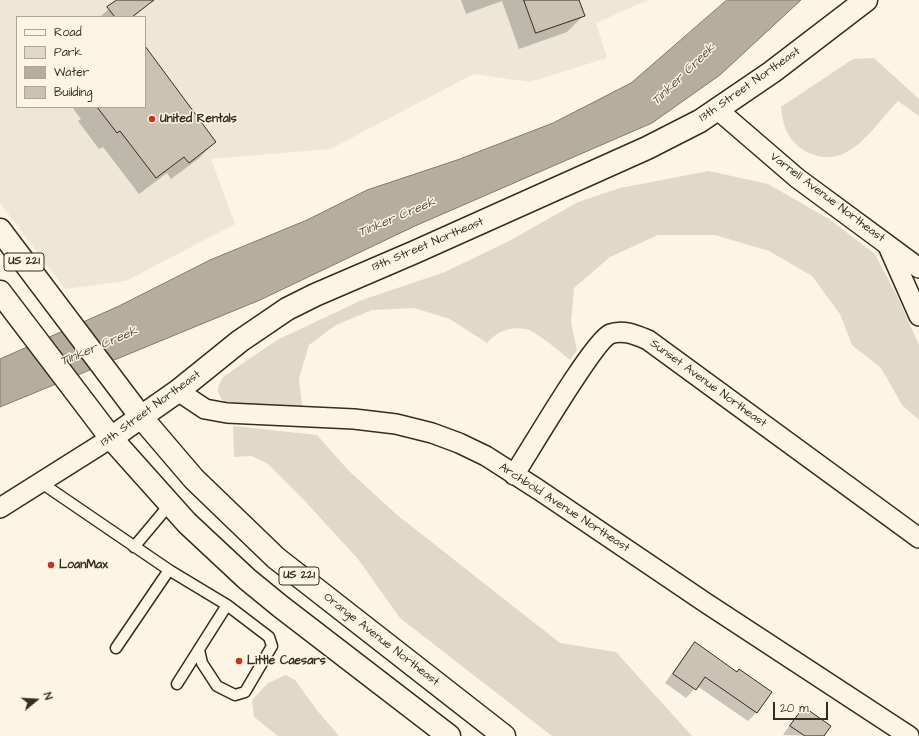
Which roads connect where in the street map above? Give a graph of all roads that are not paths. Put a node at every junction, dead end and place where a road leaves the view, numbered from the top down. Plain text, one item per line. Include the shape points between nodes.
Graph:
1 (866, 0) edge
2 (718, 110) junction
3 (0, 230) edge
4 (887, 243) junction
5 (919, 268) edge
6 (0, 292) edge
7 (919, 316) edge
8 (178, 392) junction
9 (141, 418) junction
10 (110, 438) junction
11 (514, 474) junction
12 (40, 482) junction
13 (170, 504) junction
14 (0, 508) edge
15 (919, 538) edge
16 (134, 547) junction
17 (169, 570) junction
18 (227, 605) junction
19 (116, 648) dead end
20 (198, 650) junction
21 (177, 684) dead end
22 (450, 736) edge
23 (504, 736) edge
24 (909, 736) edge

1 - 2 main road, 13th Street Northeast
2 - 4 street, Varnell Avenue Northeast via 797,178
2 - 8 main road, 13th Street Northeast via 647,148 301,302 240,341
3 - 9 main road, Orange Avenue Northeast / US 221
4 - 5 street, Varnell Avenue Northeast
4 - 7 street
6 - 10 main road, US 221
8 - 9 main road, 13th Street Northeast
8 - 11 street, Archbold Avenue Northeast via 205,409 227,414 354,419 432,433 486,456
9 - 10 main road, 13th Street Northeast
9 - 23 main road, Orange Avenue Northeast / US 221 via 194,479 276,558
10 - 12 street, 13th Street Northeast
10 - 13 main road, US 221
11 - 15 street, Sunset Avenue Northeast via 602,340 618,332 631,333 654,344
11 - 24 street, Archbold Avenue Northeast
12 - 14 street, 13th Street Northeast
12 - 16 lane
13 - 16 lane
13 - 22 main road, US 221 via 247,579
16 - 17 lane
17 - 18 lane
17 - 19 lane
18 - 20 lane
18 - 20 lane via 269,637 272,646 245,692 234,695 216,686 202,663
20 - 21 lane

